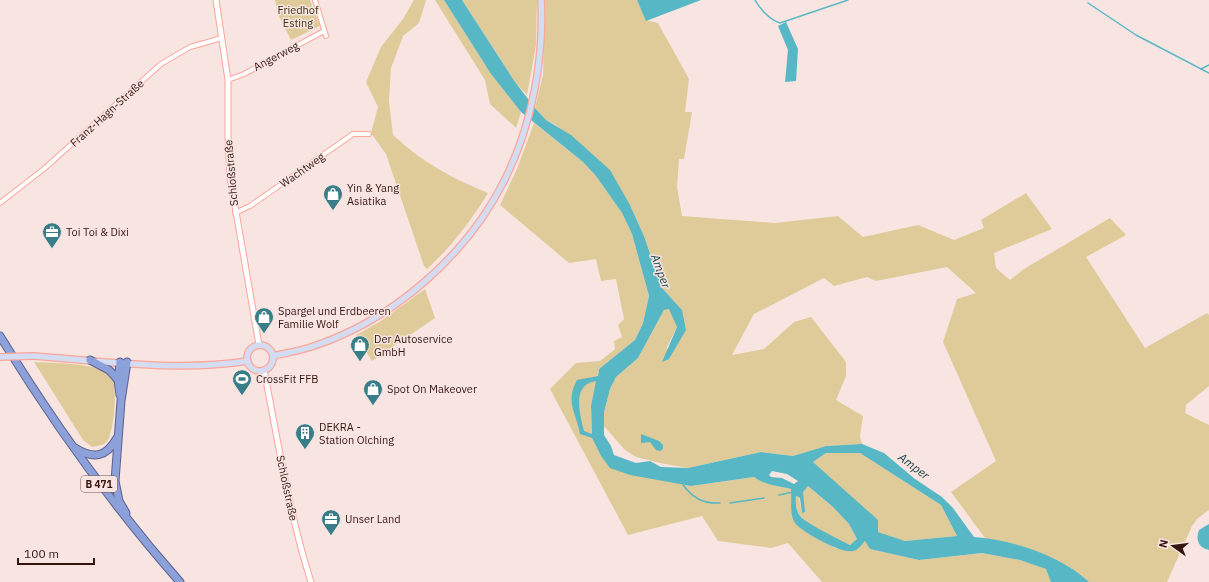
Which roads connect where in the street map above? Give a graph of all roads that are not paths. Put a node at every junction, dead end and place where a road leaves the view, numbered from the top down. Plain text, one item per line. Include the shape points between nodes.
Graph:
1 (216, 0) edge
2 (315, 0) edge
3 (542, 0) edge
4 (324, 31) junction
5 (326, 36) dead end
6 (222, 38) junction
7 (228, 80) junction
8 (369, 134) dead end
9 (0, 203) edge
10 (235, 213) junction
11 (0, 336) edge
12 (259, 345) junction
13 (273, 356) junction
14 (0, 357) edge
15 (90, 360) junction
16 (248, 361) junction
17 (120, 362) junction
18 (127, 362) junction
19 (264, 370) junction
20 (118, 380) junction
21 (121, 401) junction
22 (118, 436) junction
23 (74, 447) junction
24 (126, 519) junction
25 (180, 582) edge
26 (311, 582) edge

1 - 6 street, Schloßstraße
2 - 4 street
3 - 13 main road via 541,49 534,92 525,124 505,179 463,243 417,288 378,316 311,347
4 - 5 street
4 - 7 street, Angerweg
6 - 7 street, Schloßstraße
6 - 9 street, Franz-Hagn-Straße via 190,47 161,64 45,168
7 - 10 street, Schloßstraße via 230,177
8 - 10 street, Wachtweg via 353,134 250,206
10 - 12 street, Schloßstraße
11 - 23 highway, B 471
12 - 13 main road via 267,347
12 - 16 main road via 250,350
13 - 19 main road via 271,365
14 - 15 main road, bridge via 33,356
15 - 17 main road
15 - 20 highway via 109,370
16 - 18 main road via 217,365
16 - 19 main road via 256,370
17 - 18 main road
17 - 20 highway
18 - 21 highway
19 - 26 street, Schloßstraße via 285,484
20 - 21 highway
21 - 22 highway
22 - 23 highway via 110,448 98,455 85,454
22 - 24 highway via 116,487 119,501 126,512
23 - 24 highway, B 471
24 - 25 highway, B 471

